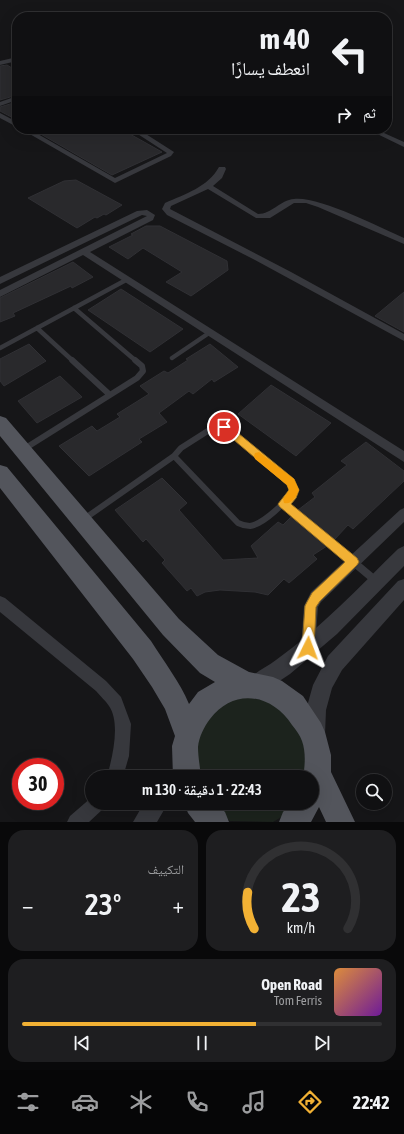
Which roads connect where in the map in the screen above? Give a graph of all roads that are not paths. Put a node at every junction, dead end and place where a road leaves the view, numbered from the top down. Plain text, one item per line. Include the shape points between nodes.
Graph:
1 (12, 60) edge
2 (0, 63) edge
3 (12, 100) edge
4 (0, 104) edge
5 (0, 115) edge
6 (12, 122) edge
7 (33, 134) edge
8 (141, 134) edge
9 (381, 134) edge
10 (404, 145) edge
11 (222, 169) dead end
12 (208, 186) junction
13 (85, 241) junction
14 (404, 241) edge
15 (94, 247) junction
16 (84, 252) junction
17 (126, 280) junction
18 (0, 281) edge
19 (0, 294) edge
20 (74, 308) junction
21 (37, 328) junction
22 (209, 333) junction
23 (404, 338) edge
24 (0, 348) edge
25 (172, 358) dead end
26 (110, 395) junction
27 (0, 423) edge
28 (22, 450) junction
29 (174, 456) junction
30 (404, 457) edge
31 (0, 473) edge
32 (283, 504) junction
33 (404, 514) edge
34 (82, 520) junction
35 (404, 554) edge
36 (353, 562) junction
37 (376, 581) junction
38 (404, 587) edge
39 (0, 604) edge
40 (308, 648) junction
41 (251, 684) junction
42 (314, 738) junction
43 (186, 754) edge
44 (117, 770) edge
45 (176, 770) edge
46 (317, 770) edge
47 (319, 790) edge
48 (89, 810) edge
49 (152, 810) edge
50 (203, 810) edge
51 (303, 810) edge
52 (76, 822) edge
53 (144, 822) edge
54 (215, 822) edge
55 (292, 822) edge
56 (341, 822) edge

1 - 2 street
3 - 4 street
5 - 6 street
7 - 8 street via 115,182 171,152
9 - 10 street
11 - 12 street via 219,176
12 - 14 street via 256,216 267,216 294,200 306,201
12 - 23 street via 168,205 166,209
13 - 15 street
13 - 15 street via 140,214 147,212 152,215
13 - 18 street
15 - 16 street
16 - 17 street
16 - 19 street
17 - 20 lane
17 - 22 street
20 - 21 lane
20 - 26 lane via 142,366 143,371 137,378
21 - 24 lane
21 - 26 lane
22 - 25 lane
22 - 30 street
26 - 28 lane
27 - 28 main road
28 - 34 main road
29 - 32 lane via 238,523 253,525
29 - 32 lane via 181,448 214,427 224,427 291,482 294,490
29 - 34 lane
31 - 43 main road via 142,650 161,678 175,702
32 - 36 lane
33 - 36 street
34 - 41 main road via 194,651 222,673
35 - 37 street
36 - 37 lane
36 - 40 street via 316,597 311,606
37 - 40 street
38 - 42 street via 335,663 323,685 316,710
39 - 44 street via 101,686 116,702 123,724 121,756
40 - 41 street
41 - 42 main road via 285,696 307,721
41 - 43 main road via 231,687 216,693 208,700 194,717
42 - 46 main road
43 - 45 street
47 - 56 main road
48 - 52 street
49 - 53 street
50 - 54 main road
51 - 55 main road

